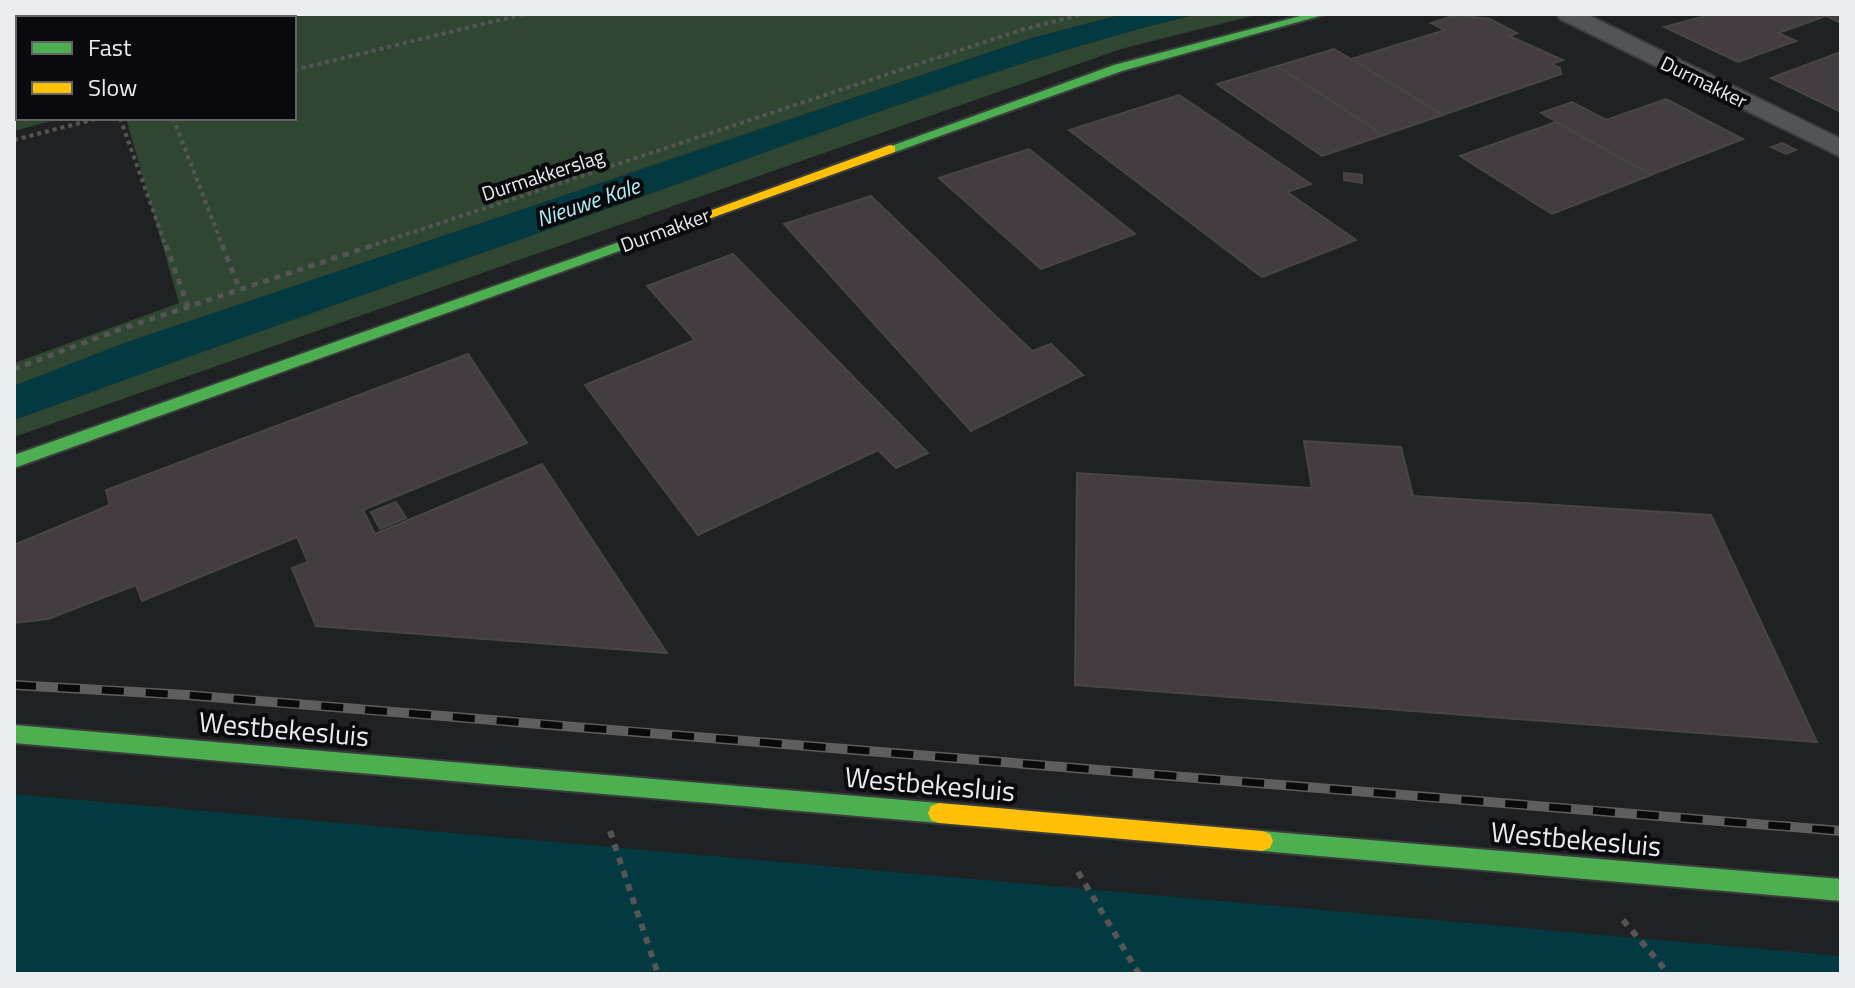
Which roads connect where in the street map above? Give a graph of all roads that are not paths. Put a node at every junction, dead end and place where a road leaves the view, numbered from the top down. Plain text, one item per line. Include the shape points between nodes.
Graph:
1 (1321, 14) edge
2 (1568, 14) edge
3 (1841, 149) edge
4 (14, 462) edge
5 (14, 734) edge
6 (1841, 890) edge

1 - 4 street, Durmakker via 1118,68
2 - 3 street, Durmakker
5 - 6 street, Westbekesluis

